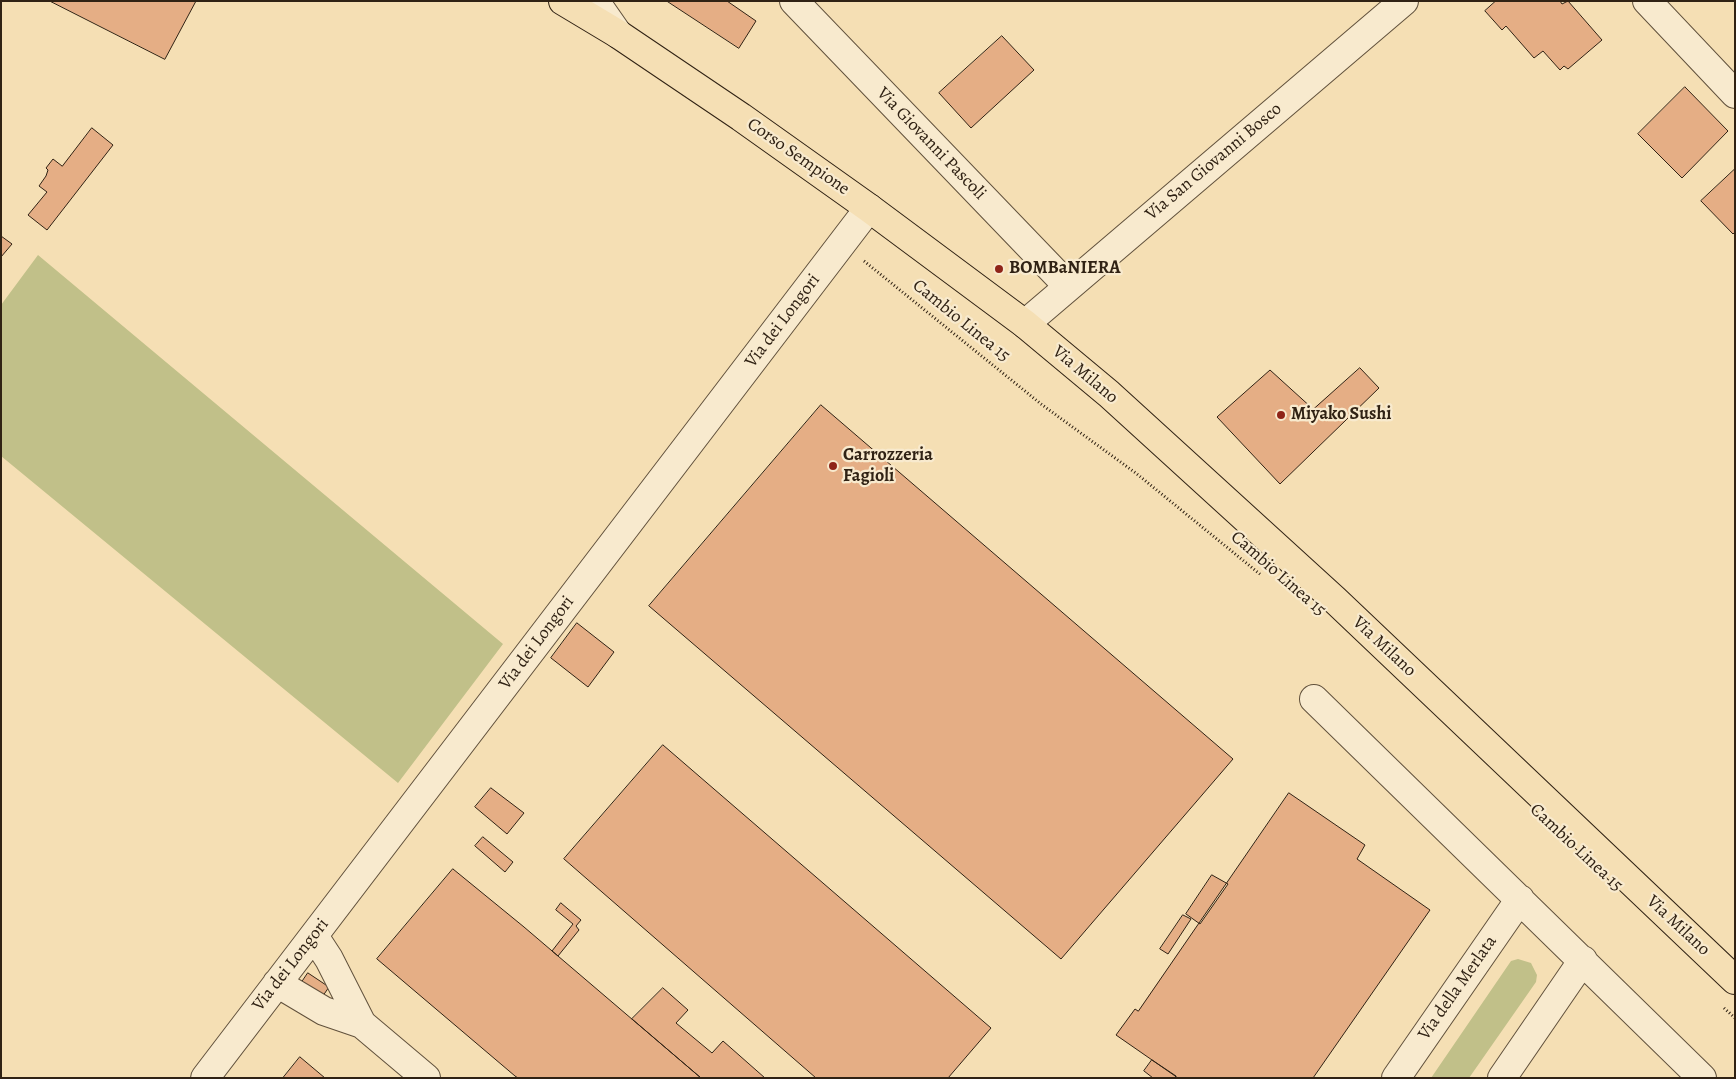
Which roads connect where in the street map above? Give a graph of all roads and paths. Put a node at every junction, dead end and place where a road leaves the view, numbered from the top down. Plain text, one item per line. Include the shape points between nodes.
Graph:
1 (563, 1) edge
2 (595, 1) edge
3 (794, 1) edge
4 (1404, 1) edge
5 (1647, 1) edge
6 (618, 34) junction
7 (1735, 94) edge
8 (869, 208) junction
9 (842, 244) junction
10 (1068, 286) junction
11 (1025, 324) junction
12 (1265, 578) dead end
13 (1314, 699) dead end
14 (1520, 899) junction
15 (314, 936) junction
16 (1583, 960) junction
17 (1735, 980) edge
18 (277, 983) junction
19 (1721, 1005) dead end
20 (1735, 1018) edge
21 (362, 1024) junction
22 (205, 1078) edge
23 (426, 1078) edge
24 (1396, 1078) edge
25 (1502, 1078) edge
26 (1702, 1078) edge

1 - 6 main road, Corso Sempione
2 - 6 street
3 - 10 street, Via Giovanni Pascoli
4 - 10 street, Via San Giovanni Bosco
5 - 7 street
6 - 8 main road, Corso Sempione
8 - 9 street, Via dei Longori
8 - 11 main road, Corso Sempione
9 - 12 path, Cambio Linea 15
9 - 15 street, Via dei Longori
10 - 11 street, Via San Giovanni Bosco
11 - 17 main road, Via Milano via 1194,470
13 - 14 street
14 - 16 street
14 - 24 street, Via della Merlata
15 - 18 street, Via dei Longori
15 - 21 street
16 - 25 street
16 - 26 street
18 - 21 street via 318,1007
18 - 22 street, Via dei Longori
19 - 20 path
21 - 23 street

